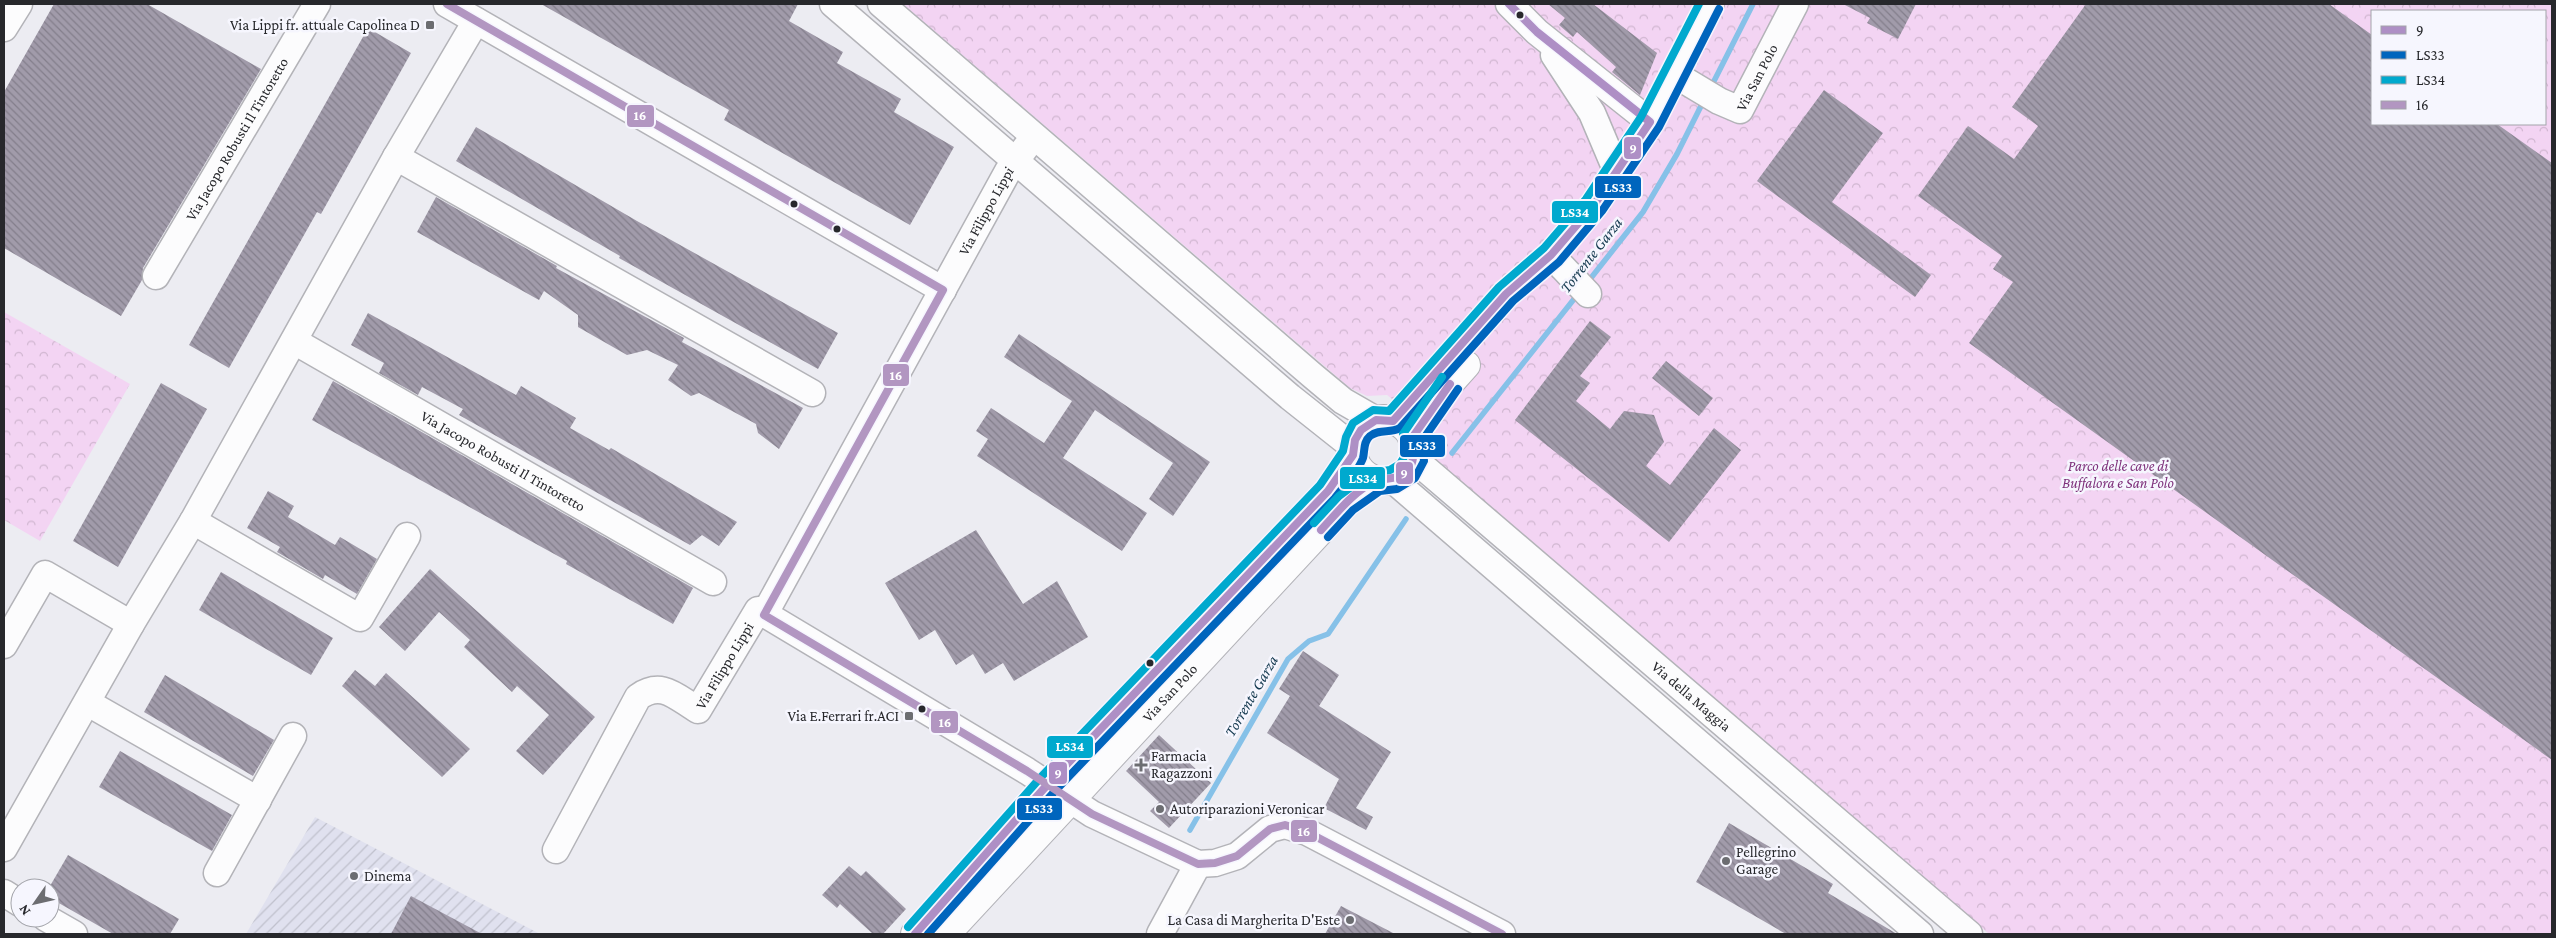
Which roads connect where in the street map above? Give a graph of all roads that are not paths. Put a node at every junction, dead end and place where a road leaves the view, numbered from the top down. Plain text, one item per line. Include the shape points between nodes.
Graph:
1 (19, 4) edge
2 (317, 4) edge
3 (447, 4) edge
4 (833, 4) edge
5 (882, 4) edge
6 (1510, 4) edge
7 (1710, 4) edge
8 (1795, 4) edge
9 (476, 21) junction
10 (4, 28) edge
11 (1537, 32) junction
12 (1684, 81) junction
13 (1650, 122) junction
14 (1035, 137) junction
15 (396, 157) junction
16 (1014, 159) junction
17 (1617, 172) junction
18 (1551, 255) junction
19 (156, 276) dead end
20 (1580, 287) dead end
21 (943, 290) junction
22 (294, 341) junction
23 (812, 393) dead end
24 (1399, 434) junction
25 (1353, 451) junction
26 (1385, 480) junction
27 (194, 521) junction
28 (407, 536) dead end
29 (713, 582) dead end
30 (764, 614) junction
31 (131, 624) junction
32 (4, 645) edge
33 (88, 703) junction
34 (293, 736) dead end
35 (1048, 784) junction
36 (258, 800) junction
37 (1069, 800) junction
38 (4, 848) edge
39 (556, 850) dead end
40 (1198, 864) junction
41 (217, 872) dead end
42 (60, 926) edge
43 (74, 934) edge
44 (916, 934) edge
45 (946, 934) edge
46 (1160, 934) edge
47 (1502, 934) edge
48 (1920, 934) edge
49 (1969, 934) edge

1 - 10 street
2 - 19 street, Via Jacopo Robusti Il Tintoretto
3 - 9 street
4 - 16 street
5 - 14 street, Via della Maggia
6 - 11 street
7 - 12 main road, Via San Polo
8 - 12 street, Via San Polo via 1740,110
9 - 15 street
9 - 21 street
11 - 13 street
11 - 17 street via 1592,113
12 - 13 main road, Via San Polo
13 - 17 main road, Via San Polo
14 - 16 street, Via Filippo Lippi
14 - 24 street, Via della Maggia via 1313,376 1343,400
15 - 22 street
15 - 23 street
16 - 21 street, Via Filippo Lippi
16 - 25 street
17 - 18 main road, Via San Polo via 1594,206
18 - 20 street
18 - 24 main road, Via San Polo via 1518,305 1449,384
21 - 30 street, Via Filippo Lippi
22 - 27 street
22 - 29 street, Via Jacopo Robusti Il Tintoretto
24 - 25 main road, Via San Polo via 1361,430
24 - 26 main road, Via San Polo via 1407,471
24 - 49 street, Via della Maggia
25 - 26 main road via 1358,467 1365,475
25 - 35 main road, Via San Polo via 1328,491
26 - 37 main road, Via San Polo via 1346,503
26 - 48 street, Via della Maggia
27 - 28 street via 360,618
27 - 31 street
30 - 35 street
30 - 39 street, Via Filippo Lippi via 758,610 698,710 661,688 649,689 638,697
31 - 32 street via 44,574
31 - 33 street
33 - 36 street
33 - 38 street
34 - 36 street
35 - 37 street
35 - 44 main road, Via San Polo
36 - 41 street
37 - 40 street
37 - 45 main road, Via San Polo
40 - 46 street
40 - 47 street via 1237,856 1270,829 1285,824 1307,832
42 - 43 street

